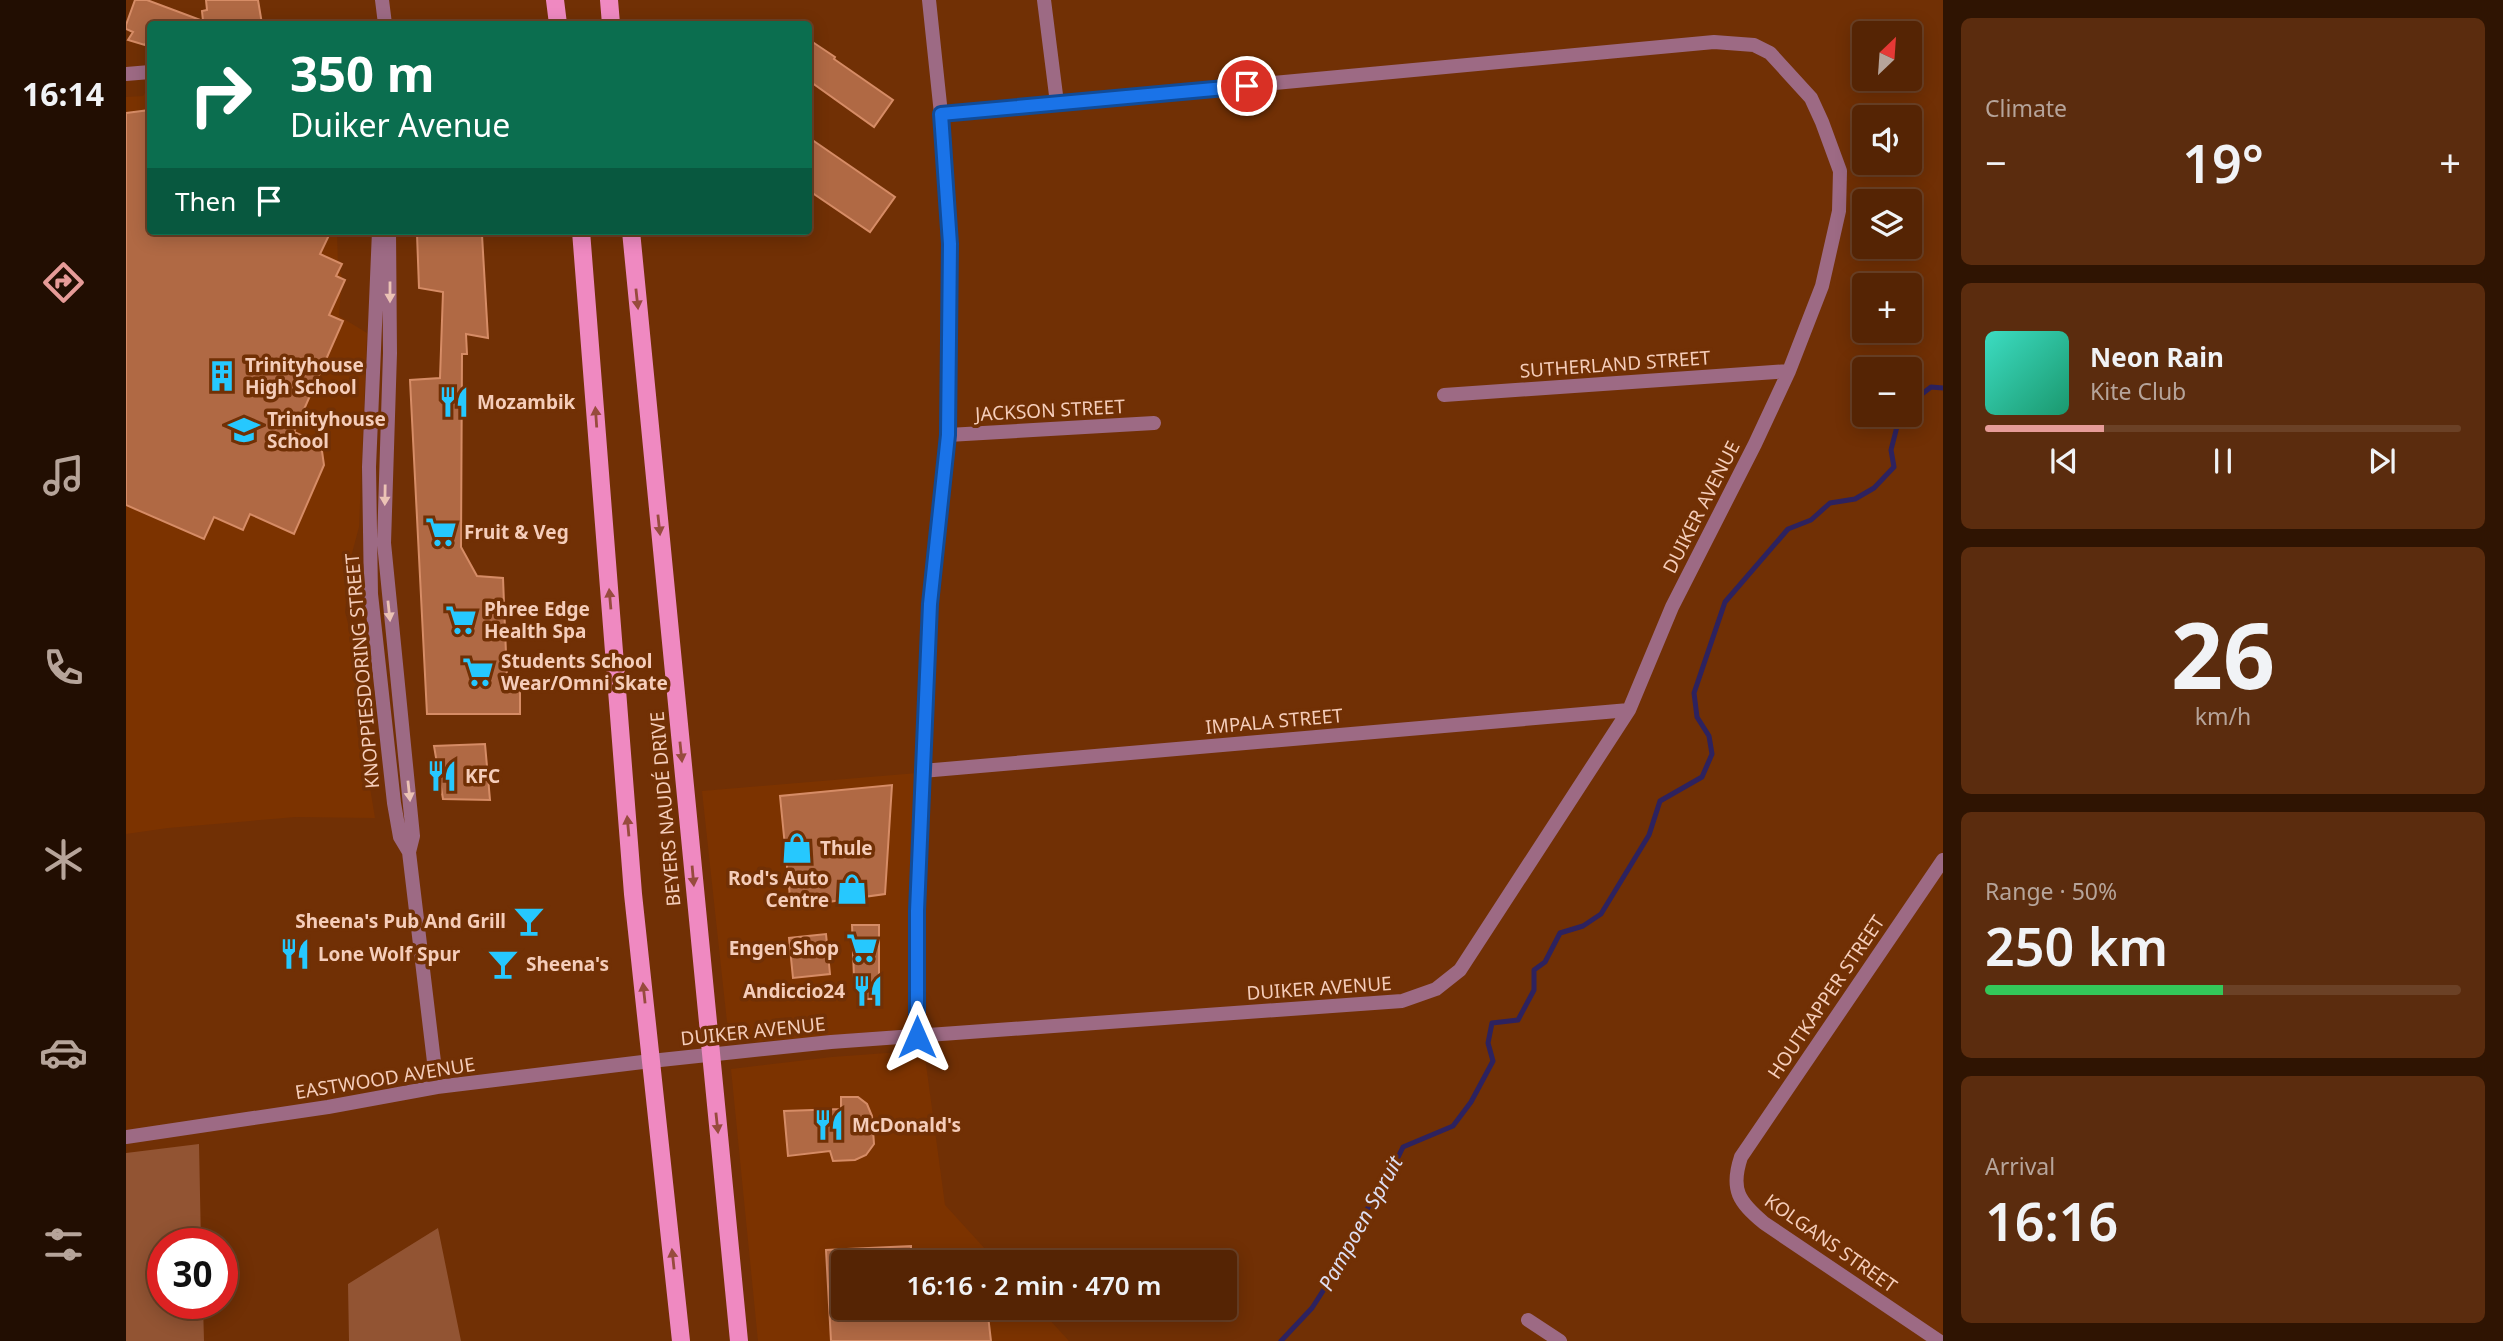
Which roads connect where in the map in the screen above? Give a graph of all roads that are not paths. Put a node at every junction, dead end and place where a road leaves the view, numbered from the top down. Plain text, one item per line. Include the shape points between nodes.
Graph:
1 (382, 0) edge
2 (555, 0) edge
3 (608, 0) edge
4 (929, 0) edge
5 (1044, 0) edge
6 (385, 21) edge
7 (558, 21) edge
8 (611, 21) edge
9 (147, 72) edge
10 (126, 74) edge
11 (1057, 103) junction
12 (941, 114) junction
13 (379, 235) edge
14 (389, 235) edge
15 (581, 235) edge
16 (631, 235) edge
17 (1789, 371) junction
18 (1444, 395) dead end
19 (1154, 423) dead end
20 (948, 435) junction
21 (1629, 710) junction
22 (922, 771) junction
23 (409, 852) junction
24 (1943, 860) edge
25 (917, 1037) junction
26 (710, 1055) junction
27 (651, 1061) junction
28 (438, 1087) junction
29 (126, 1136) edge
30 (1741, 1157) joint
31 (1528, 1320) dead end
32 (681, 1341) edge
33 (739, 1341) edge
34 (1560, 1341) edge
35 (1939, 1341) edge

1 - 6 street
2 - 7 main road
3 - 8 main road
4 - 12 street
5 - 11 street
9 - 10 street
11 - 12 street, DUIKER AVENUE
11 - 17 street, DUIKER AVENUE via 1714,42 1754,44 1770,53 1811,98 1840,171 1839,211 1822,286
12 - 20 street via 950,244
13 - 23 street, KNOPPIESDORING STREET via 369,467 371,594 394,803 400,837
14 -> 23 street, KNOPPIESDORING STREET via 384,543 412,822
27 -> 15 main road, BEYERS NAUDÉ DRIVE via 632,880
16 -> 26 main road, BEYERS NAUDÉ DRIVE
17 - 18 street, SUTHERLAND STREET
17 - 21 street, DUIKER AVENUE via 1672,607
19 - 20 street, JACKSON STREET
20 - 22 street via 930,604
21 - 22 street, IMPALA STREET
21 - 25 street, DUIKER AVENUE via 1461,970 1436,989 1402,1001
22 - 25 street
23 - 28 street, KNOPPIESDORING STREET
24 - 30 street, HOUTKAPPER STREET
25 - 26 street, DUIKER AVENUE
26 - 27 street, DUIKER AVENUE
26 -> 33 main road, BEYERS NAUDÉ DRIVE
27 - 28 street, EASTWOOD AVENUE
32 -> 27 main road, BEYERS NAUDÉ DRIVE
28 - 29 street, EASTWOOD AVENUE
30 - 35 street, KOLGANS STREET via 1736,1186 1749,1211
31 - 34 street

